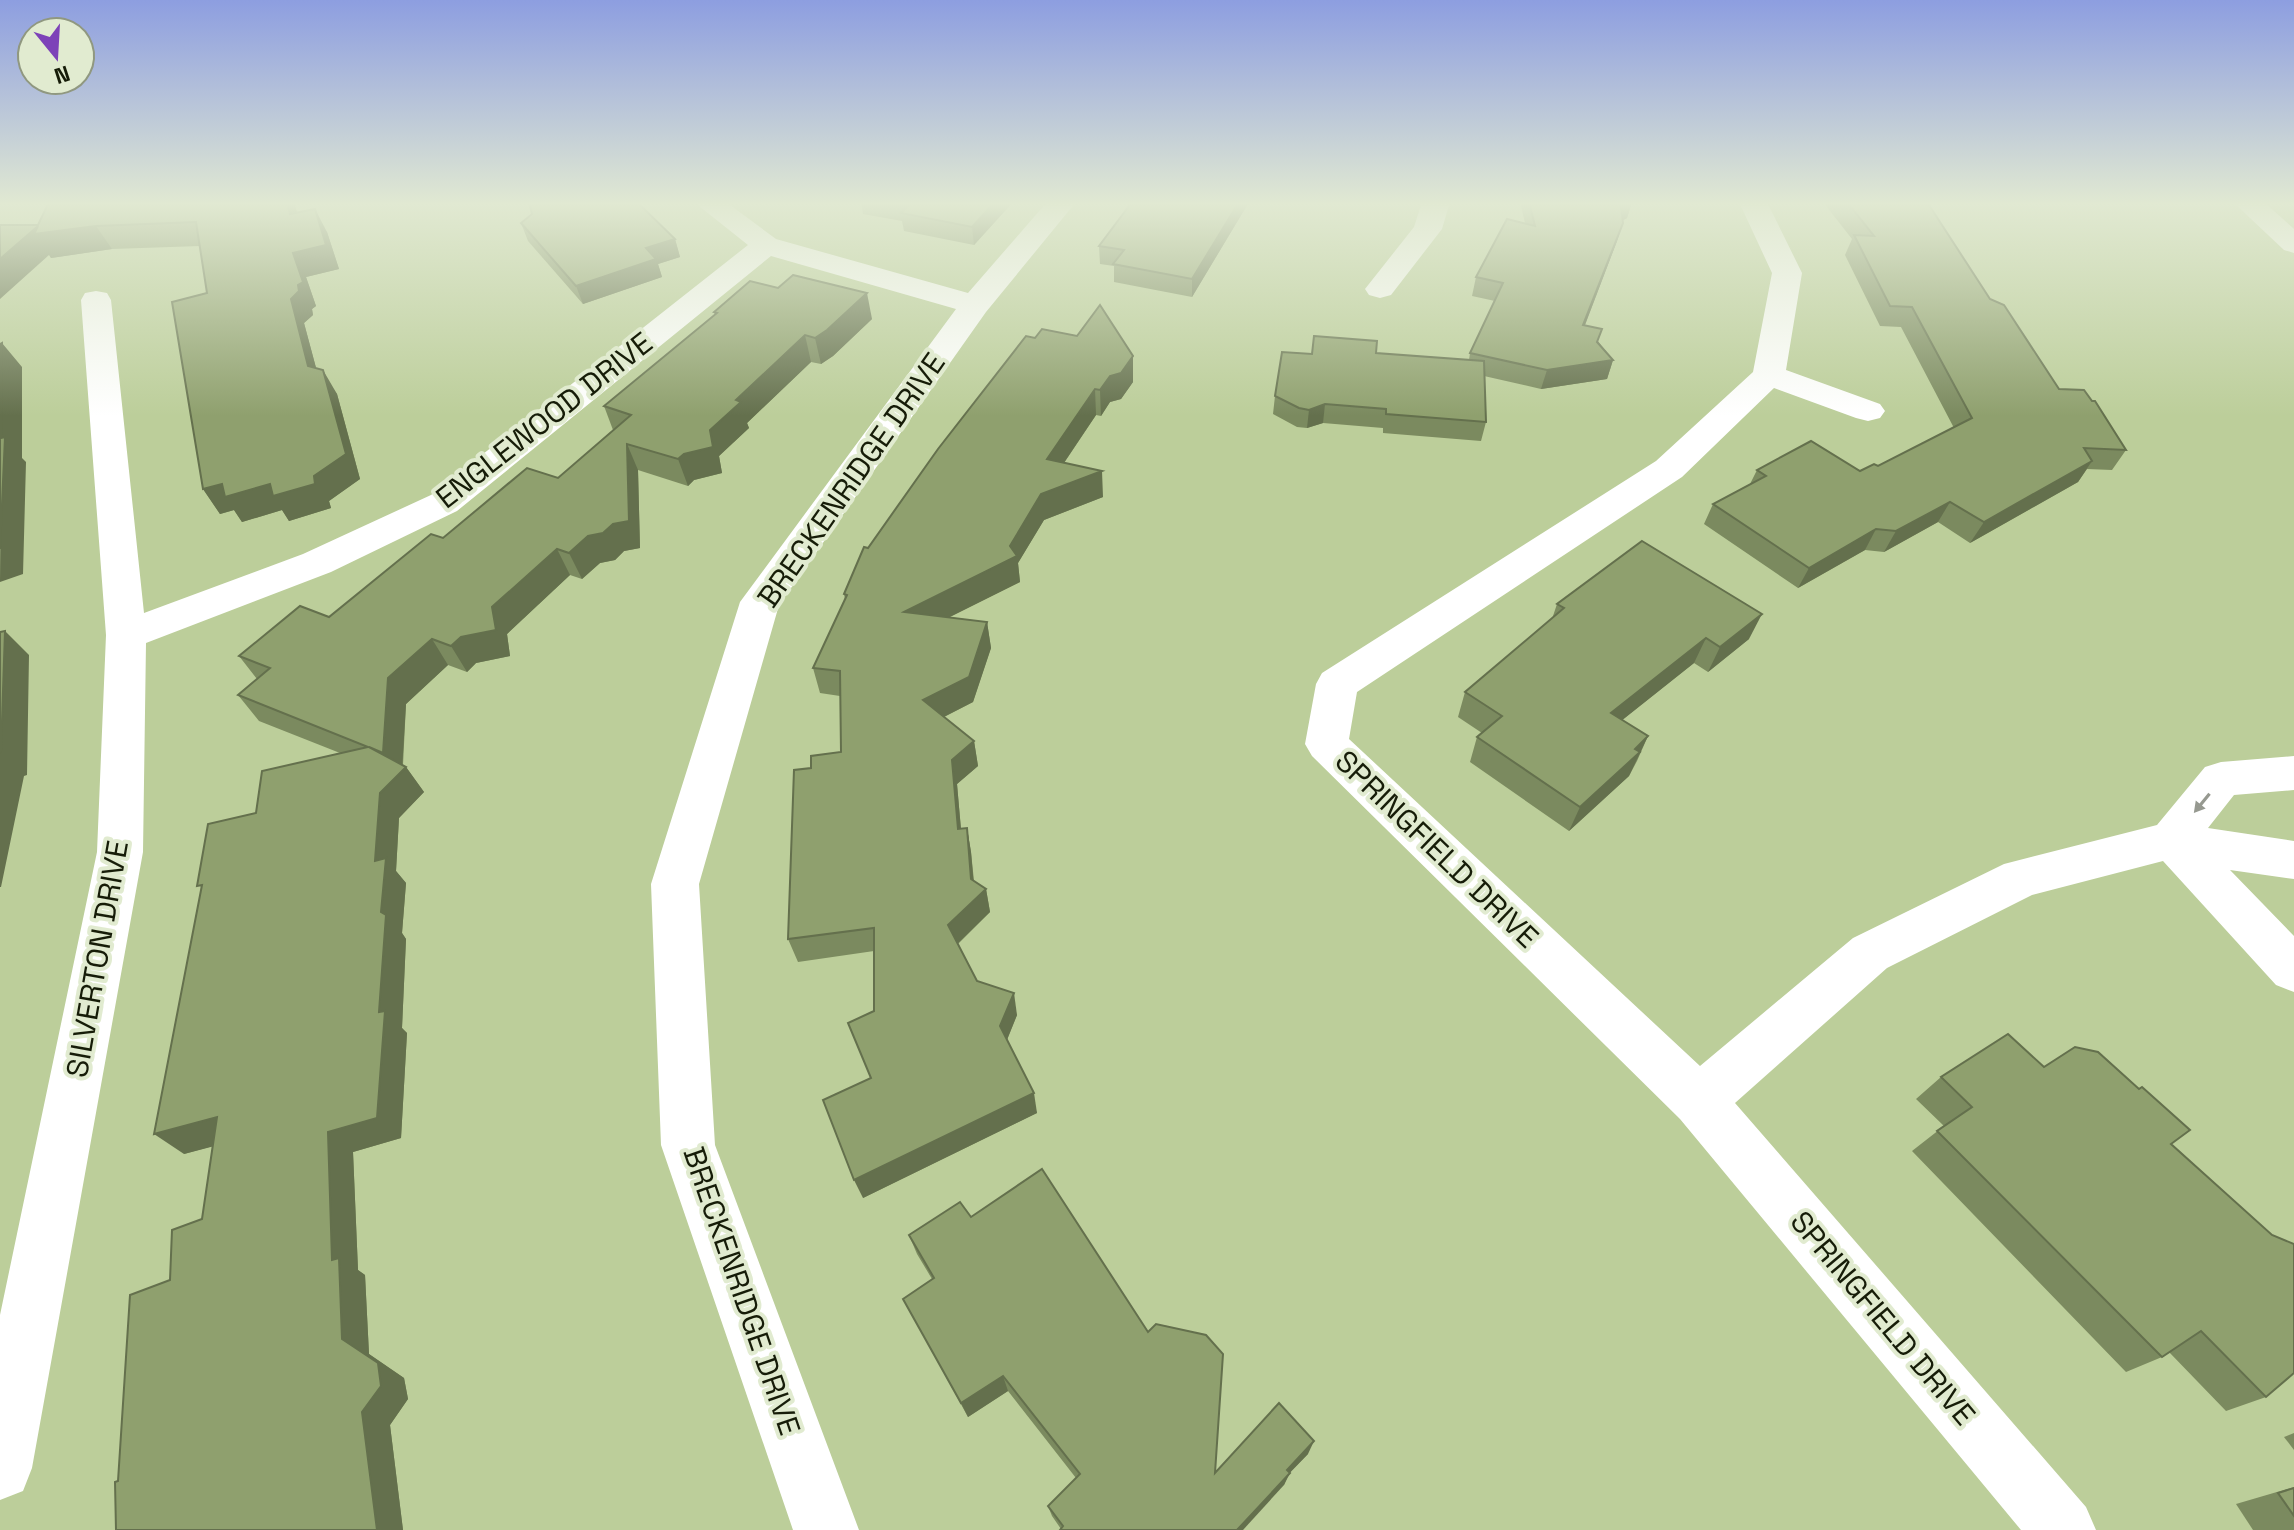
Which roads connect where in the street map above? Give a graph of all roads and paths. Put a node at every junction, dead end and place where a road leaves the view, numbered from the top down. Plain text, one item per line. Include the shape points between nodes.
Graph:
1 (731, 273) edge
2 (865, 273) edge
3 (1002, 273) edge
4 (1392, 273) edge
5 (1787, 273) edge
6 (1380, 289) dead end
7 (96, 300) dead end
8 (975, 305) junction
9 (1769, 375) junction
10 (1868, 411) dead end
11 (126, 635) junction
12 (2294, 773) edge
13 (2172, 840) junction
14 (2294, 860) edge
15 (2294, 970) edge
16 (1699, 1101) junction
17 (0, 1468) edge
18 (826, 1530) edge
19 (2063, 1530) edge

1 - 11 street, ENGLEWOOD DRIVE via 444,503 317,563
2 - 8 street
3 - 8 street, BRECKENRIDGE DRIVE
4 - 6 street
5 - 9 street
7 - 11 street, SILVERTON DRIVE
8 - 18 street, BRECKENRIDGE DRIVE via 760,602 675,884 688,1145
9 - 10 street
9 - 16 street, SPRINGFIELD DRIVE via 1669,469 1337,684 1327,744
11 - 17 street, SILVERTON DRIVE via 120,852
12 -> 13 street via 2221,779
13 - 14 street
13 - 15 street
13 - 16 street via 2021,878 1870,953
16 - 19 street, SPRINGFIELD DRIVE

